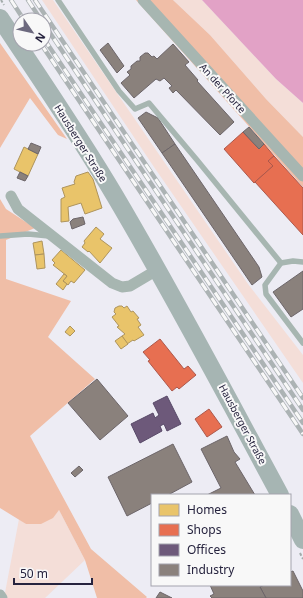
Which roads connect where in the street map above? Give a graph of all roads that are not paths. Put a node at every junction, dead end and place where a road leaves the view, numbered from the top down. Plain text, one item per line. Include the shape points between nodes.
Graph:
1 (58, 0) edge
2 (143, 0) edge
3 (0, 18) edge
4 (303, 176) edge
5 (12, 196) dead end
6 (0, 236) edge
7 (53, 236) junction
8 (303, 262) edge
9 (281, 263) junction
10 (157, 270) junction
11 (303, 343) edge
12 (279, 494) edge
13 (291, 516) edge
14 (303, 540) edge
15 (0, 595) edge
16 (2, 598) edge

1 - 9 lane via 119,91 135,109 149,103
2 - 4 street, An der Pforte
3 - 10 main road, Hausberger Straße via 102,175
5 - 7 street via 18,209
6 - 7 lane
7 - 10 street via 112,283 122,287 137,283
8 - 9 lane
9 - 11 lane via 265,285 266,294
10 - 12 main road, Hausberger Straße
13 - 14 main road
15 - 16 street

